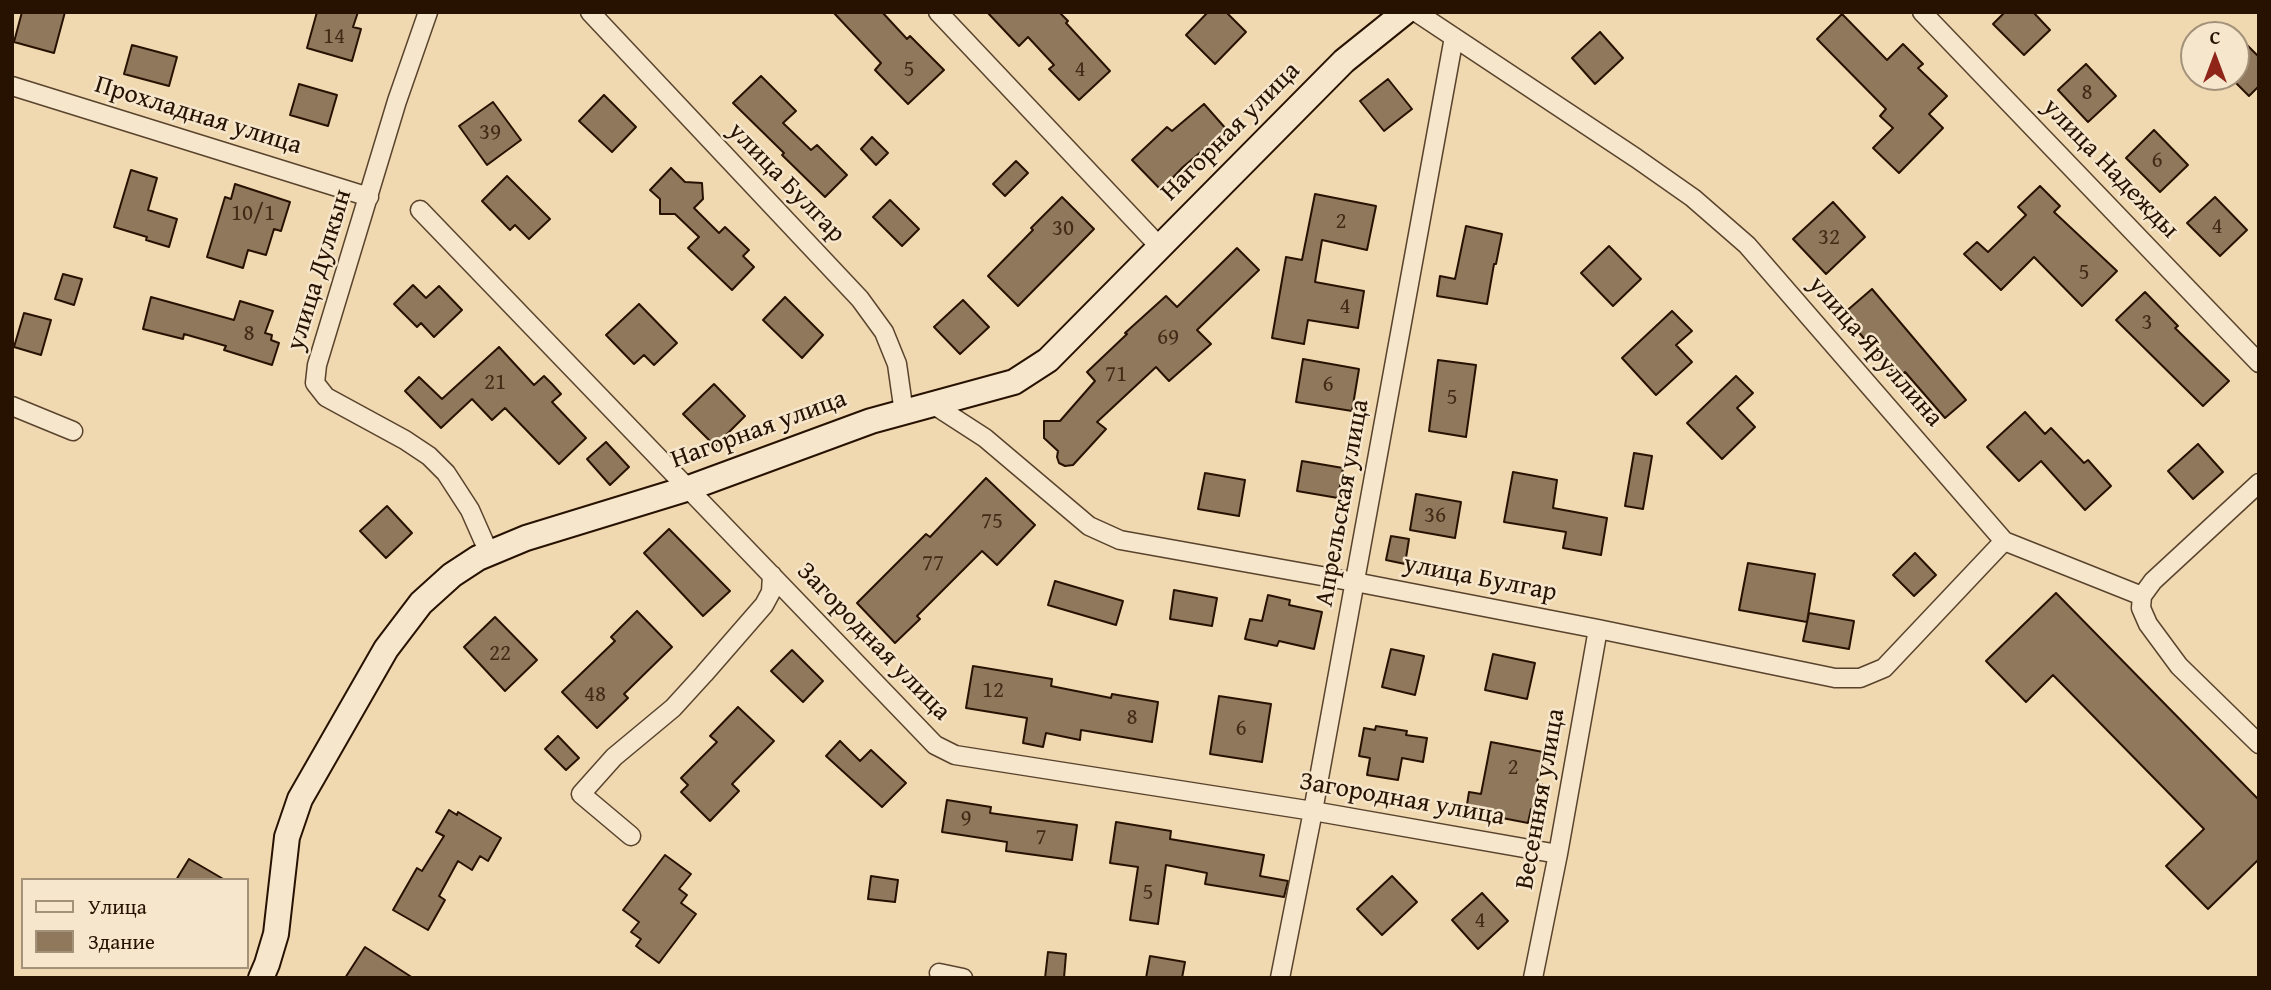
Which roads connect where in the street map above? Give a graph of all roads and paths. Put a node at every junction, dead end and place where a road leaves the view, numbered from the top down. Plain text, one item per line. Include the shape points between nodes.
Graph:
1 (428, 12) edge
2 (590, 12) edge
3 (938, 12) edge
4 (1405, 12) edge
5 (1416, 12) edge
6 (1922, 12) edge
7 (1454, 37) junction
8 (12, 86) edge
9 (369, 197) junction
10 (420, 210) dead end
11 (1159, 246) junction
12 (2259, 363) edge
13 (934, 405) junction
14 (12, 406) edge
15 (904, 413) junction
16 (74, 430) dead end
17 (2259, 483) edge
18 (689, 488) junction
19 (2004, 541) junction
20 (489, 553) junction
21 (772, 575) junction
22 (1355, 582) junction
23 (2142, 596) junction
24 (1598, 629) junction
25 (2259, 744) edge
26 (1314, 811) junction
27 (631, 836) dead end
28 (1559, 854) junction
29 (939, 973) dead end
30 (261, 978) edge
31 (963, 978) edge
32 (1280, 978) edge
33 (1534, 978) edge

1 - 9 street, улица Дулкын
2 - 15 street, улица Булгар via 860,299 884,332 897,364
3 - 11 street
4 - 11 street, Нагорная улица via 1344,61
5 - 7 street, улица Яруллина
6 - 12 street, улица Надежды
7 - 19 street, улица Яруллина via 1682,190 1747,245
7 - 22 street, Апрельская улица
8 - 9 street, Прохладная улица
9 - 20 street, улица Дулкын via 315,383 326,397 429,456 470,510
10 - 18 street, Загородная улица
11 - 13 street, Нагорная улица via 1048,360 1014,382
13 - 15 street, Нагорная улица
13 - 22 street, улица Булгар via 985,438 1089,526 1120,540
14 - 16 street
15 - 18 street, Нагорная улица
17 - 23 street via 2152,581
18 - 20 street, Нагорная улица
18 - 21 street, Загородная улица
19 - 23 street, улица Яруллина
19 - 24 street, улица Булгар via 1884,668 1860,678 1835,678
20 - 30 street, Нагорная улица via 452,575 401,627 300,799 286,837 276,934
21 - 26 street, Загородная улица via 935,746 955,755
21 - 27 street via 764,605 704,674 581,794
22 - 24 street, улица Булгар
22 - 26 street, Апрельская улица
23 - 25 street via 2148,624 2179,666
24 - 28 street, Весенняя улица
26 - 28 street, Загородная улица
26 - 32 street, Апрельская улица
28 - 33 street, Весенняя улица
29 - 31 street

